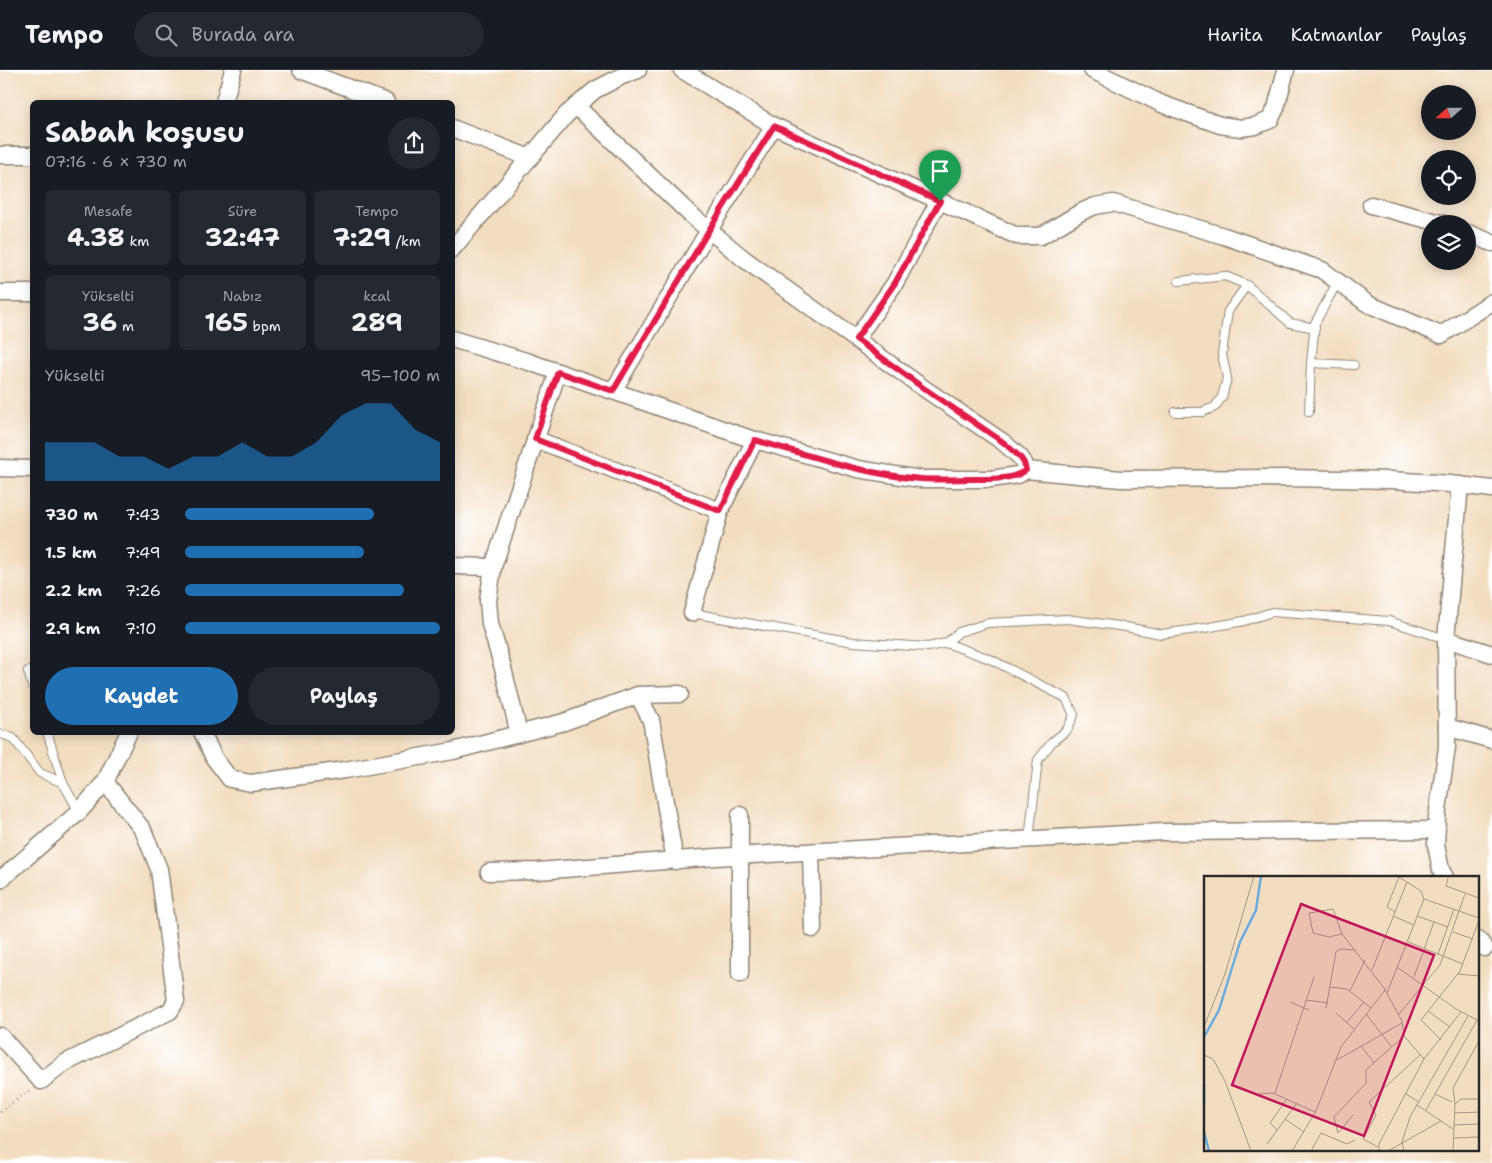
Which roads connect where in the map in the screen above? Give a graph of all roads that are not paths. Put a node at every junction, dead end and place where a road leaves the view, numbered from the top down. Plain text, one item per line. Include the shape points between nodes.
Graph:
1 (233, 70) edge
2 (301, 70) edge
3 (638, 70) edge
4 (682, 70) edge
5 (1092, 70) edge
6 (1286, 70) edge
7 (366, 99) edge
8 (225, 100) edge
9 (576, 106) junction
10 (774, 126) junction
11 (455, 129) edge
12 (30, 154) edge
13 (0, 155) edge
14 (530, 158) junction
15 (940, 201) junction
16 (1371, 205) dead end
17 (1421, 218) edge
18 (709, 230) junction
19 (1476, 237) edge
20 (1492, 244) edge
21 (455, 246) edge
22 (1179, 281) dead end
23 (1338, 281) junction
24 (1247, 285) junction
25 (0, 292) edge
26 (30, 293) edge
27 (1492, 302) edge
28 (1315, 328) junction
29 (856, 339) junction
30 (455, 340) edge
31 (1311, 363) junction
32 (1354, 365) dead end
33 (558, 372) junction
34 (613, 391) junction
35 (1175, 412) dead end
36 (1309, 412) dead end
37 (535, 439) junction
38 (755, 440) junction
39 (0, 468) edge
40 (30, 469) edge
41 (1026, 470) junction
42 (1460, 485) junction
43 (1492, 489) edge
44 (720, 511) junction
45 (455, 566) edge
46 (493, 567) junction
47 (692, 613) joint
48 (1446, 639) junction
49 (946, 643) junction
50 (1492, 654) edge
51 (28, 671) dead end
52 (30, 678) edge
53 (680, 694) dead end
54 (638, 695) junction
55 (1446, 727) junction
56 (0, 734) edge
57 (519, 734) junction
58 (48, 735) edge
59 (128, 735) edge
60 (203, 735) edge
61 (1492, 740) edge
62 (105, 782) junction
63 (63, 783) junction
64 (79, 812) junction
65 (740, 815) dead end
66 (1437, 830) junction
67 (1029, 840) junction
68 (811, 853) junction
69 (741, 856) junction
70 (675, 860) junction
71 (489, 872) dead end
72 (1444, 876) edge
73 (0, 880) edge
74 (813, 929) dead end
75 (740, 974) dead end
76 (0, 1036) edge

1 - 8 street
2 - 7 street
3 - 9 street via 595,90
4 - 10 street
5 - 6 street via 1162,104 1220,125 1241,128 1270,120
9 - 14 street
9 - 18 street
10 - 15 street
10 - 18 street
11 - 14 street
12 - 13 street
14 - 21 street
15 - 23 street via 1017,236 1029,237 1042,236 1095,206 1113,203 1224,236 1322,270
15 - 29 street via 895,283
16 - 17 street
18 - 29 street
18 - 34 street
19 - 20 street
22 - 24 lane via 1225,276
23 - 27 street via 1368,304 1441,335
23 - 28 lane
24 - 28 lane via 1290,323
24 - 35 lane via 1228,311 1222,354 1227,378 1222,398 1216,406 1202,412
25 - 26 street
28 - 31 lane
29 - 41 street via 1003,442 1020,457
30 - 33 street
31 - 32 lane
31 - 36 lane
33 - 34 street
33 - 37 street
34 - 38 street
37 - 44 street
37 - 46 street
38 - 41 street via 858,469 920,479 991,479 1018,475
38 - 44 street
39 - 40 street
41 - 42 street via 1121,479 1295,478
42 - 43 street
42 - 48 street
44 - 47 street
45 - 46 street
46 - 57 street via 488,601 490,624
47 - 49 lane via 853,642 928,647
48 - 49 lane via 1389,621 1272,612 1234,623 1161,634 1067,619 988,623 959,632
48 - 50 street
48 - 55 street
49 - 67 lane via 990,659 1066,698 1074,716 1067,730 1038,760
51 - 52 lane
53 - 54 street
54 - 57 street via 564,722
54 - 70 street via 651,720
55 - 61 street
55 - 66 street via 1447,747
56 - 63 lane via 13,738 40,773
57 - 60 street via 453,751 251,783 230,779 214,758
58 - 63 lane
59 - 62 street
62 - 64 street
62 - 76 street via 142,830 159,869 176,1001 170,1012 65,1063 41,1081
63 - 64 lane
64 - 73 street
65 - 69 street
66 - 67 street via 1163,832
66 - 72 street via 1436,845
67 - 68 street
68 - 69 street
68 - 74 street
69 - 70 street
69 - 75 street
70 - 71 street

